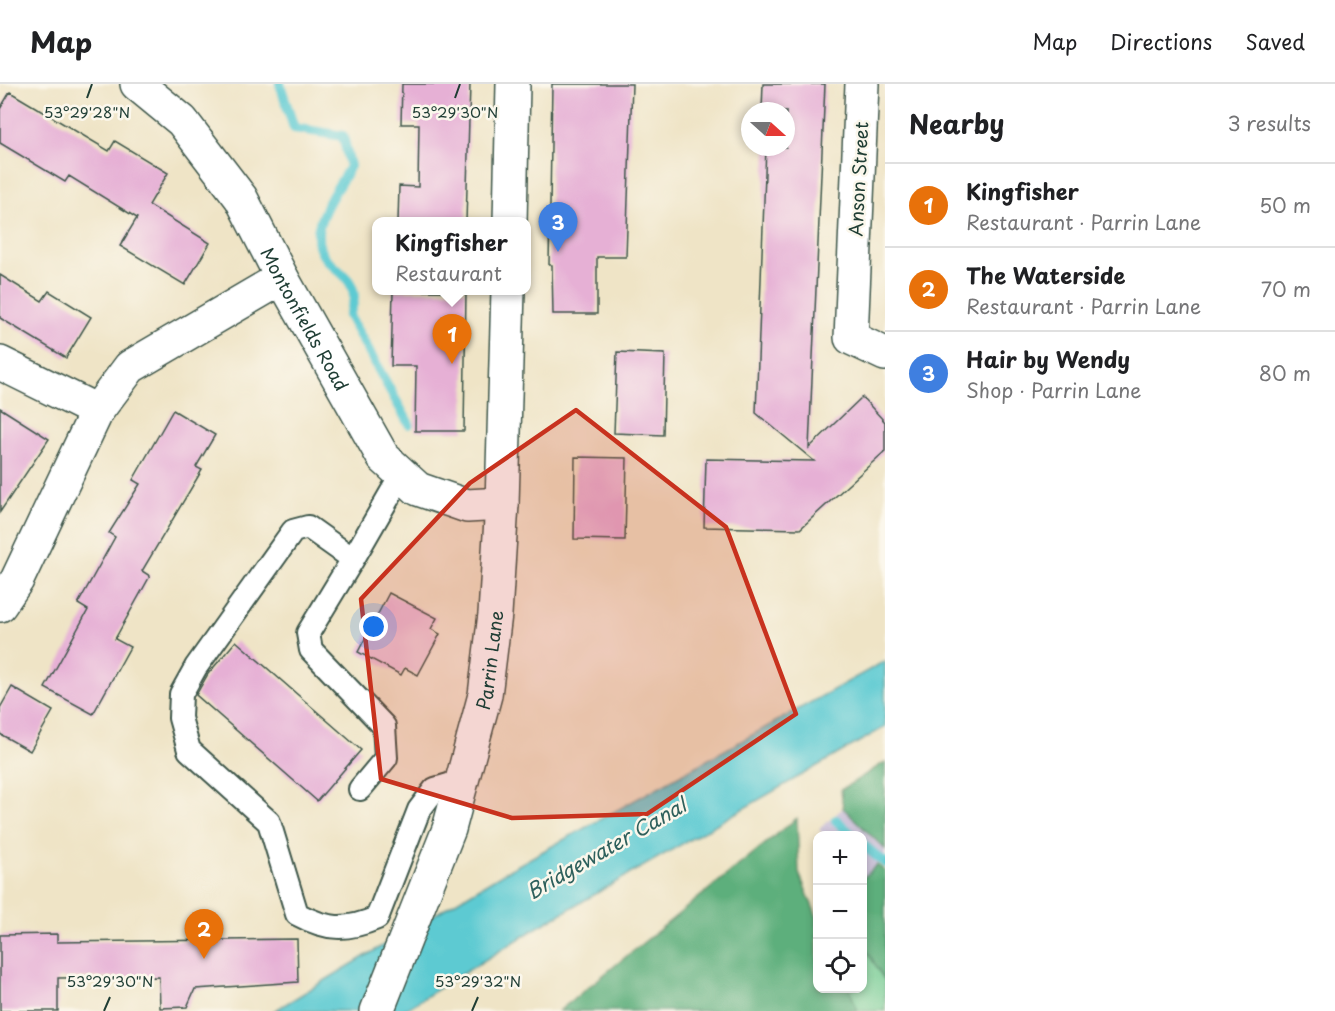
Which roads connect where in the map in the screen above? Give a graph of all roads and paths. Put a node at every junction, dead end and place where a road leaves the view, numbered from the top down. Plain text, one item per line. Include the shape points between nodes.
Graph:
1 (137, 84) edge
2 (513, 84) edge
3 (862, 84) edge
4 (510, 217) edge
5 (282, 278) junction
6 (508, 295) edge
7 (885, 354) edge
8 (0, 363) edge
9 (97, 411) junction
10 (402, 474) junction
11 (502, 507) junction
12 (354, 559) junction
13 (0, 605) edge
14 (462, 781) junction
15 (360, 789) dead end
16 (377, 1011) edge

1 - 5 street, Montonfields Road via 182,121 241,198
2 - 4 street
3 - 7 street, Anson Street via 851,338
5 - 9 street via 129,367
5 - 10 street, Montonfields Road via 383,457
6 - 11 street, Parrin Lane
8 - 9 street
9 - 13 street via 16,580
10 - 11 street, Montonfields Road via 418,489 467,506
10 - 12 lane
11 - 14 street, Parrin Lane via 485,695
12 - 14 lane via 308,527 294,531 196,667 181,694 180,718 189,750 269,822 297,914 317,925 352,928 377,918 419,810 435,789
12 - 15 lane via 308,633 312,650 384,726 386,758
14 - 16 street, Parrin Lane via 431,881

